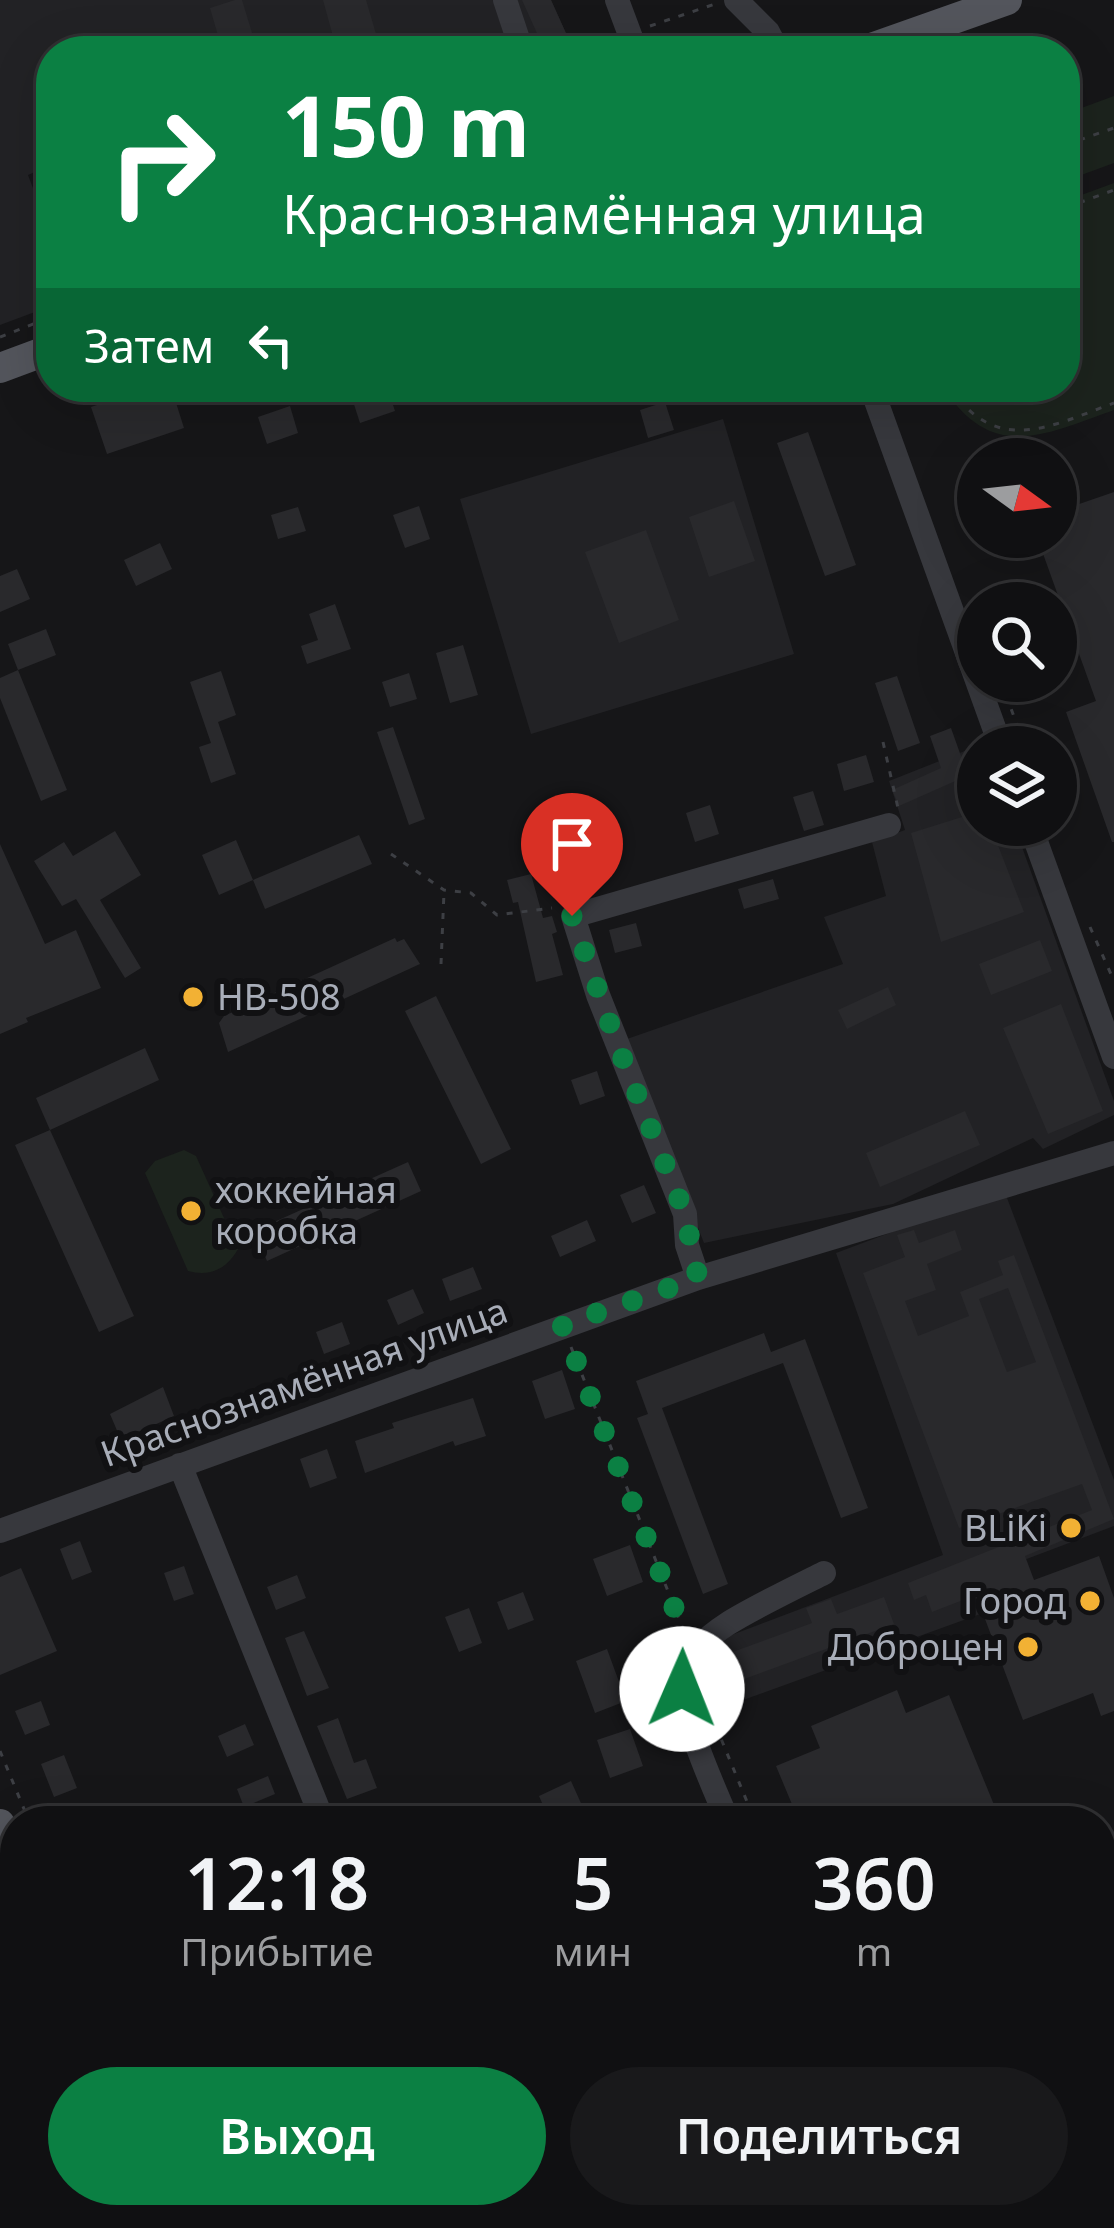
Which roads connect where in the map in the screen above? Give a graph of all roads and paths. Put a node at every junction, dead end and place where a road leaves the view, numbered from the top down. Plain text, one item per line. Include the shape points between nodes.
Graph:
1 (505, 0) edge
2 (617, 0) edge
3 (725, 0) edge
4 (736, 0) edge
5 (1007, 0) edge
6 (517, 36) edge
7 (637, 36) edge
8 (648, 36) edge
9 (770, 36) edge
10 (905, 36) edge
11 (1114, 128) edge
12 (1080, 140) edge
13 (1114, 190) edge
14 (1080, 202) edge
15 (36, 322) edge
16 (0, 337) edge
17 (36, 355) edge
18 (0, 368) edge
19 (876, 402) edge
20 (965, 402) edge
21 (1114, 403) edge
22 (993, 726) edge
23 (884, 742) dead end
24 (889, 825) joint
25 (1038, 846) edge
26 (444, 890) dead end
27 (1090, 928) dead end
28 (441, 964) dead end
29 (1114, 980) edge
30 (1114, 1058) edge
31 (1114, 1153) edge
32 (698, 1278) junction
33 (562, 1325) junction
34 (180, 1466) junction
35 (0, 1532) edge
36 (824, 1573) dead end
37 (690, 1655) junction
38 (706, 1702) dead end
39 (0, 1750) edge
40 (23, 1806) edge
41 (317, 1806) edge
42 (722, 1806) edge
43 (749, 1806) edge

1 - 6 street
2 - 7 street
3 - 8 path
4 - 9 street
5 - 10 main road
11 - 12 path
13 - 14 path
15 - 16 path
17 - 18 main road
19 - 22 street
20 - 21 path via 983,421 1013,432
23 - 24 path via 898,809
24 - 32 street via 572,916 685,1214
25 - 30 street
26 - 28 path
27 - 29 path
31 - 32 street, Краснознамённая улица
32 - 33 street, Краснознамённая улица
33 - 34 street, Краснознамённая улица
33 - 37 path
34 - 35 street, Краснознамённая улица
34 - 41 street
36 - 37 street via 721,1627
37 - 42 street via 685,1708
38 - 43 path
39 - 40 path

